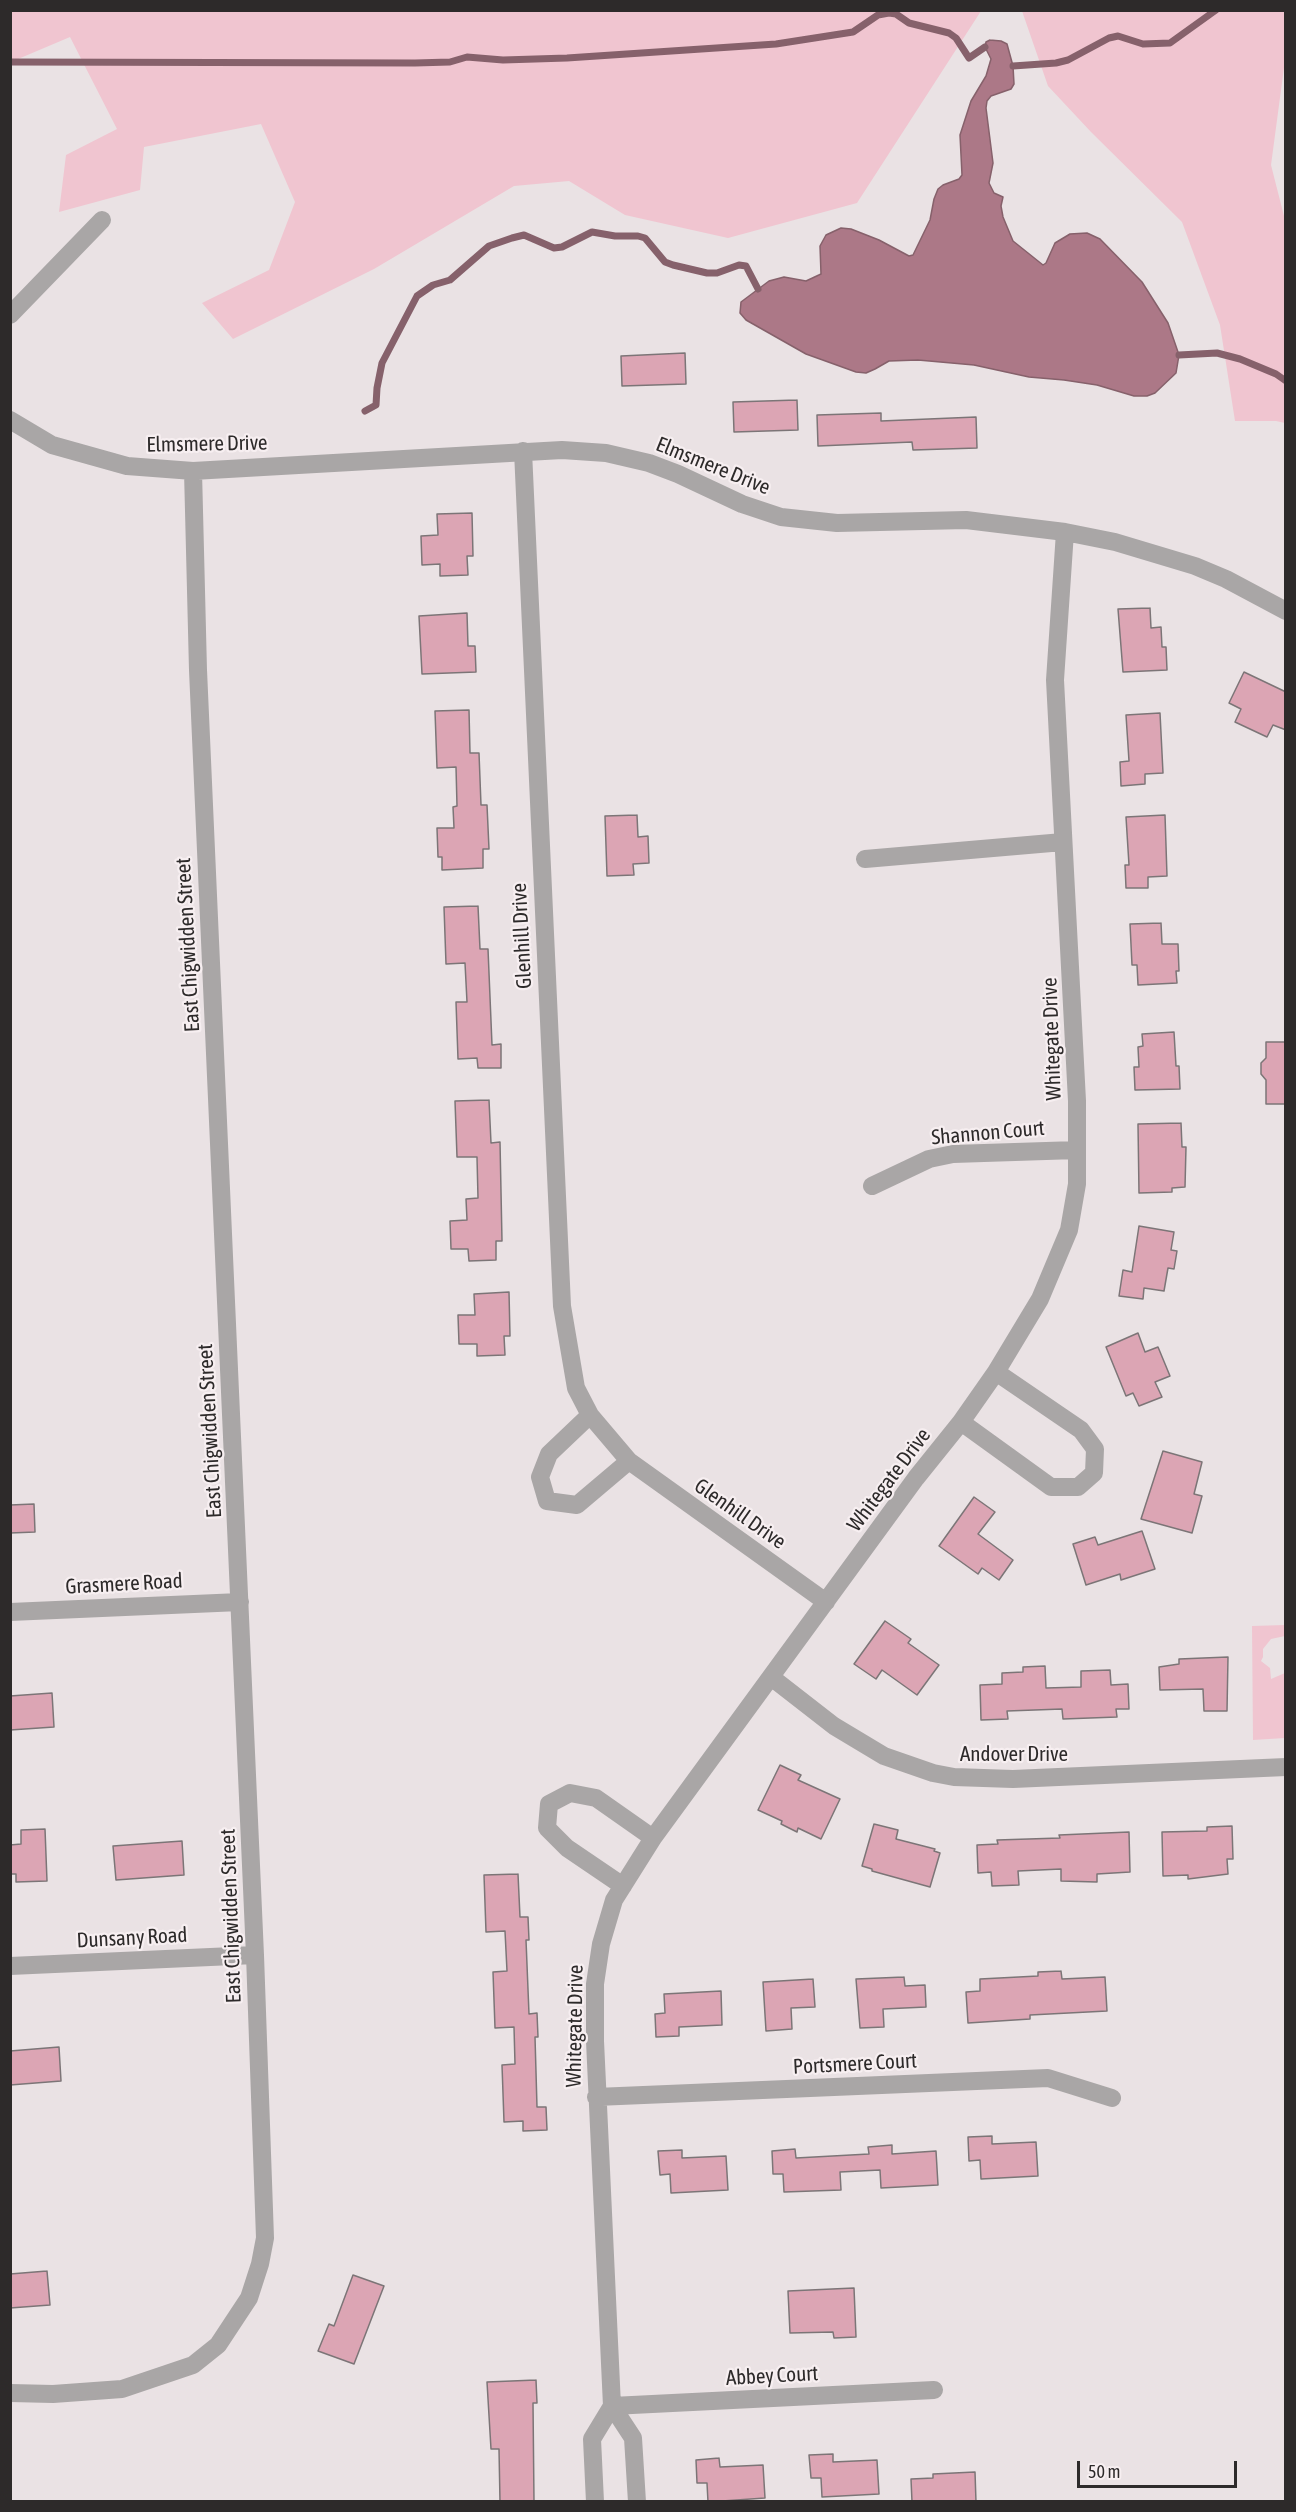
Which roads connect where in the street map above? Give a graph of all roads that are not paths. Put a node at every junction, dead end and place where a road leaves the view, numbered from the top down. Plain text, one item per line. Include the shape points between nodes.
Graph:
1 (102, 220) dead end
2 (10, 315) edge
3 (10, 420) edge
4 (523, 451) junction
5 (193, 471) junction
6 (1065, 532) junction
7 (1286, 611) edge
8 (1063, 842) junction
9 (865, 859) dead end
10 (1077, 1150) junction
11 (872, 1186) dead end
12 (996, 1372) junction
13 (590, 1415) junction
14 (961, 1422) junction
15 (629, 1461) junction
16 (240, 1602) junction
17 (826, 1602) junction
18 (10, 1612) edge
19 (771, 1677) junction
20 (1286, 1767) edge
21 (653, 1838) junction
22 (623, 1886) junction
23 (255, 1955) junction
24 (10, 1966) edge
25 (596, 2097) junction
26 (1112, 2098) dead end
27 (934, 2391) dead end
28 (10, 2393) edge
29 (612, 2406) junction
30 (595, 2502) edge
31 (637, 2502) edge

1 - 2 street
3 - 5 street, Elmsmere Drive via 52,445 128,466
4 - 5 street, Elmsmere Drive
4 - 6 street, Elmsmere Drive via 606,453 649,463 781,517 847,523 966,520
4 - 13 street, Glenhill Drive via 562,1306 576,1388
5 - 16 street, East Chigwidden Street via 198,670
6 - 7 street, Elmsmere Drive via 1156,552 1227,579
6 - 8 street, Whitegate Drive via 1056,680
8 - 9 street
8 - 10 street, Whitegate Drive
10 - 11 street, Shannon Court via 953,1154 928,1159
10 - 12 street, Whitegate Drive via 1070,1230 1040,1299
12 - 14 street, Whitegate Drive
12 - 14 street via 1081,1430 1095,1449 1094,1473 1078,1487 1051,1487
13 - 15 street, Glenhill Drive
13 - 15 street via 549,1454 540,1477 547,1501 577,1505
14 - 17 street, Whitegate Drive
15 - 17 street, Glenhill Drive
16 - 18 street, Grasmere Road
16 - 23 street, East Chigwidden Street
17 - 19 street, Whitegate Drive
19 - 20 street, Andover Drive via 834,1726 884,1756 954,1777 1013,1779
19 - 21 street, Whitegate Drive
21 - 22 street, Whitegate Drive
21 - 22 street via 596,1798 570,1793 549,1804 547,1828 567,1848
22 - 25 street, Whitegate Drive via 614,1900 601,1944 595,1984
23 - 24 street, Dunsany Road
23 - 28 street, East Chigwidden Street via 266,2238 249,2298 218,2345 193,2365 122,2389
25 - 26 street, Portsmere Court via 1048,2078
25 - 29 street, Whitegate Drive
27 - 29 street, Abbey Court
29 - 30 street via 592,2439
29 - 31 street via 633,2438

